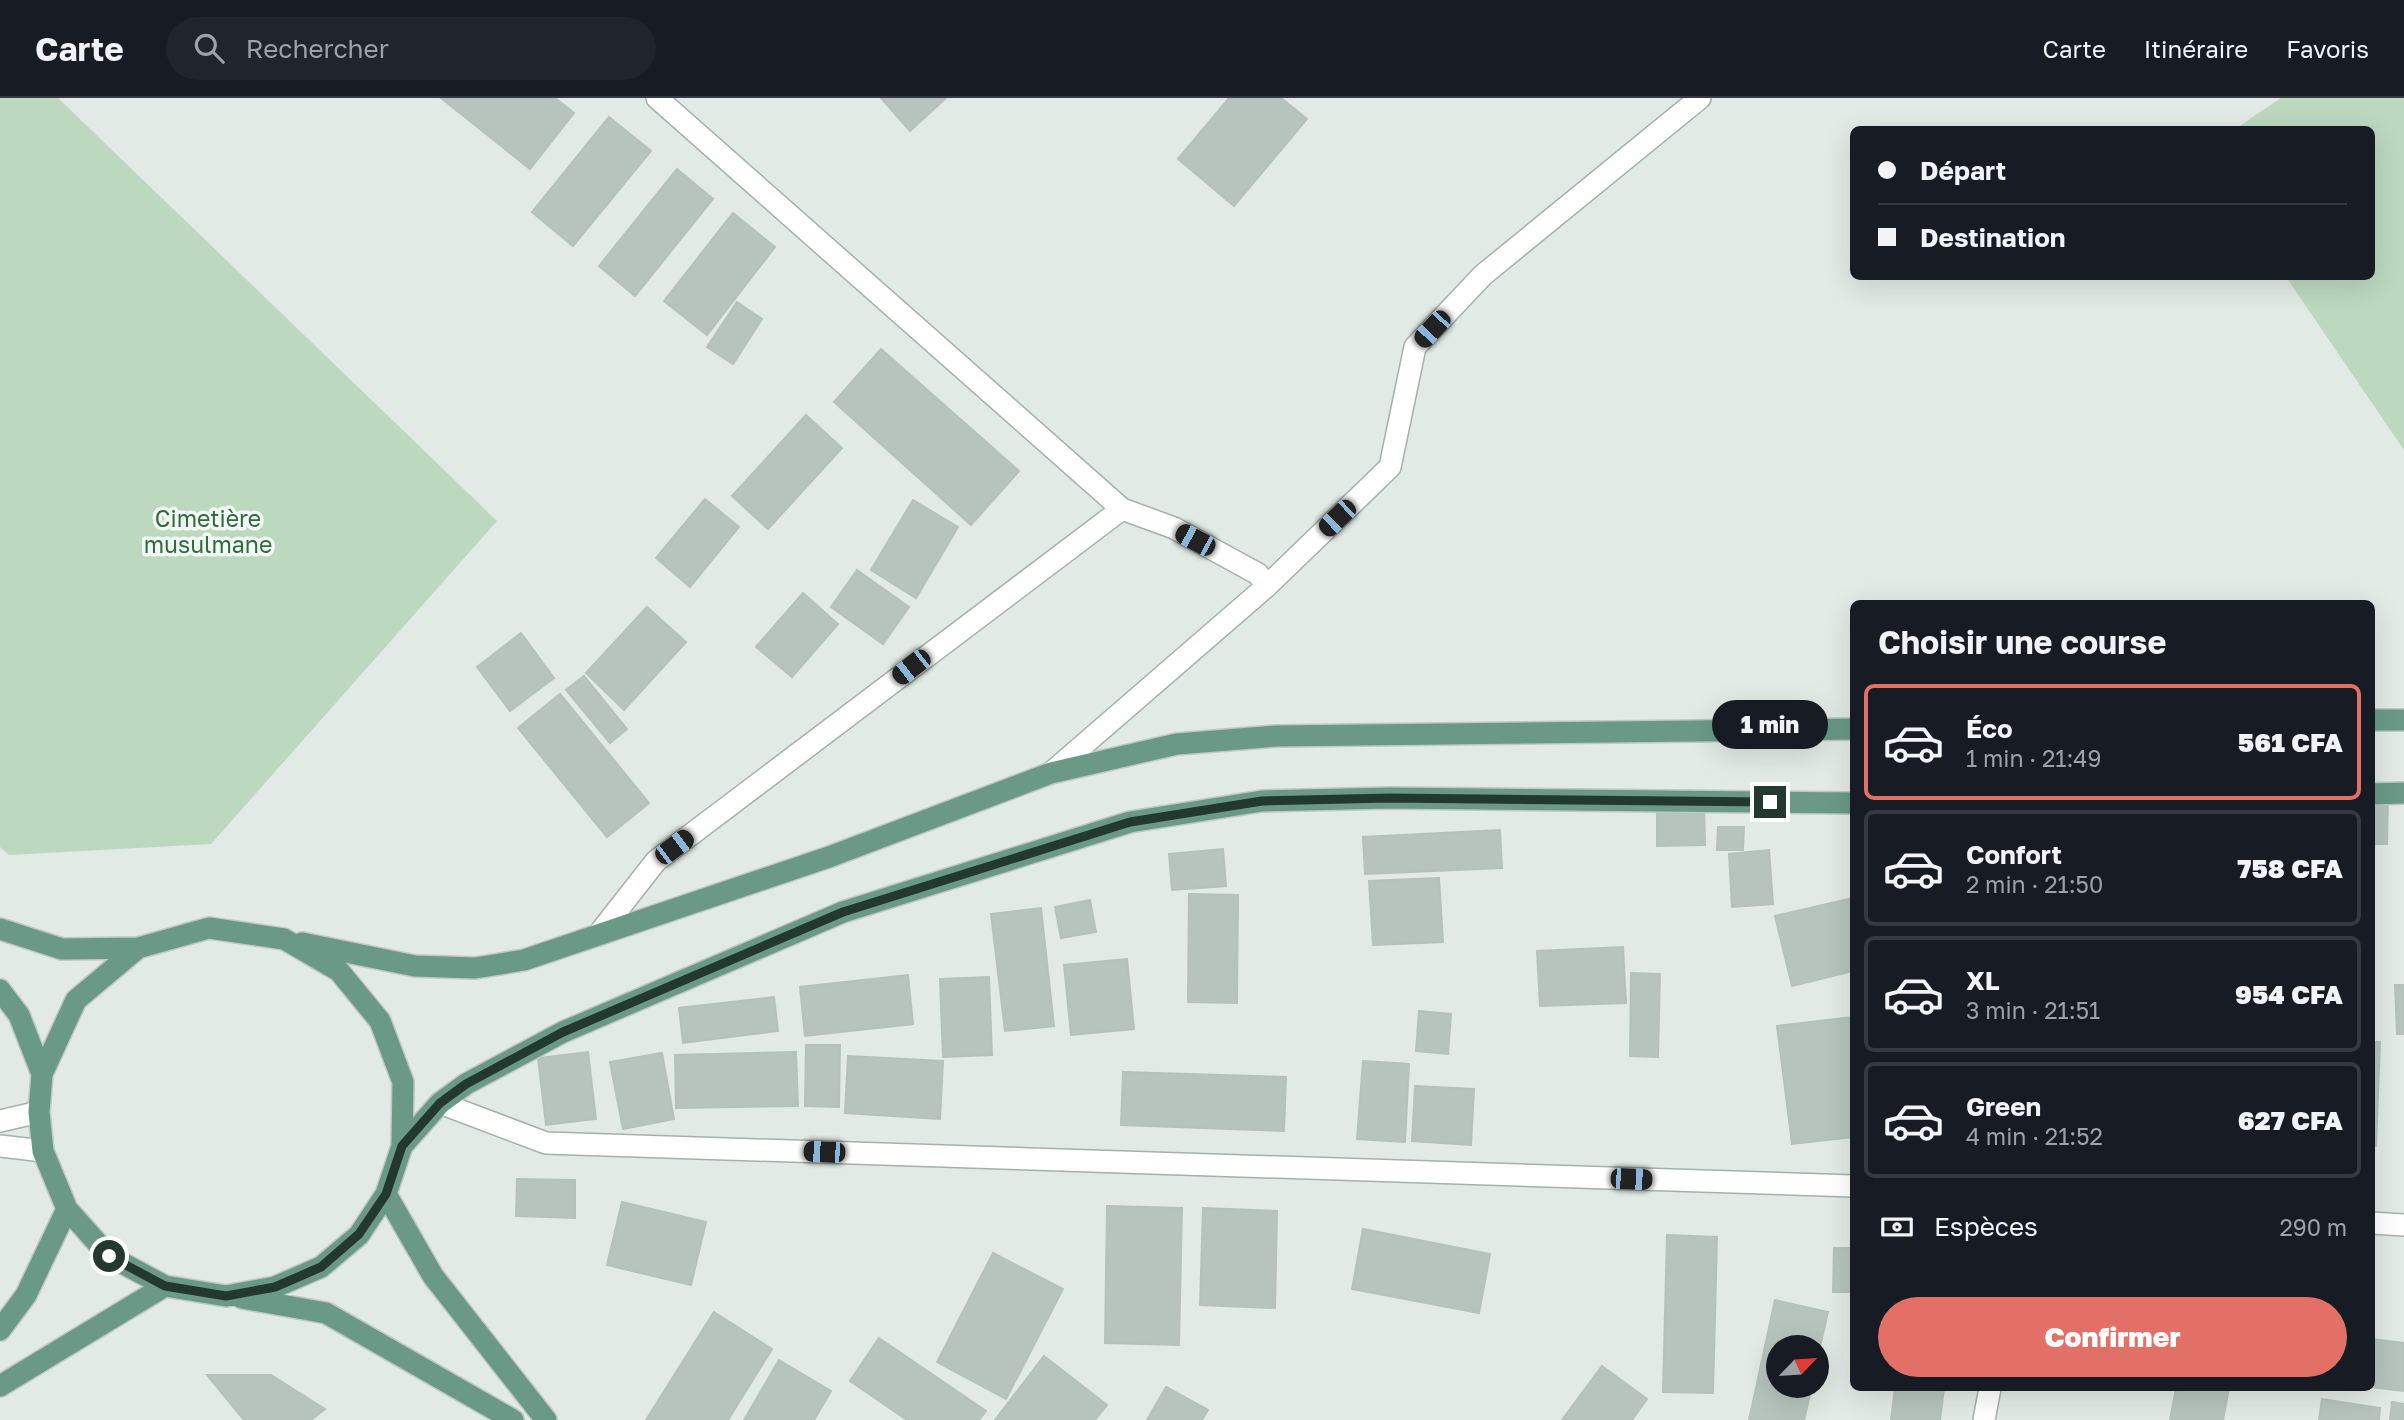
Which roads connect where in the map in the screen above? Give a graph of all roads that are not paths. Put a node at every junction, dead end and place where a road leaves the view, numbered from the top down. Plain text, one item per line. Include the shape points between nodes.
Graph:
1 (657, 98) edge
2 (1700, 98) edge
3 (1122, 509) junction
4 (1267, 586) junction
5 (2375, 720) edge
6 (2404, 720) edge
7 (1850, 729) edge
8 (1051, 773) junction
9 (2404, 793) edge
10 (2375, 794) edge
11 (1850, 803) edge
12 (0, 929) edge
13 (598, 935) junction
14 (284, 939) junction
15 (138, 948) junction
16 (0, 990) edge
17 (42, 1073) junction
18 (440, 1103) junction
19 (39, 1112) junction
20 (0, 1121) edge
21 (0, 1146) edge
22 (402, 1146) junction
23 (43, 1151) junction
24 (1850, 1186) edge
25 (386, 1194) junction
26 (67, 1209) junction
27 (2375, 1223) edge
28 (2404, 1225) edge
29 (165, 1286) junction
30 (226, 1296) junction
31 (0, 1330) edge
32 (0, 1387) edge
33 (1989, 1391) edge
34 (513, 1420) edge
35 (547, 1420) edge
36 (1984, 1420) edge

1 - 3 street
2 - 4 street via 1483,275 1415,347 1390,467
3 - 4 street via 1186,535 1258,573
3 - 13 street via 656,861
4 - 8 street
5 - 6 main road
7 - 8 main road via 1277,736 1177,744
8 - 13 main road via 829,857
9 - 10 main road
11 - 18 main road via 1326,799 1262,801 1130,822 843,912 563,1032
12 - 15 main road via 62,949
13 - 14 main road via 524,960 475,968 415,966
14 - 15 main road via 209,928
14 - 22 main road via 339,971 380,1021 402,1082
15 - 17 main road via 76,1000
16 - 17 main road via 19,1015
17 - 19 main road
18 - 22 main road
18 - 24 street via 546,1143
19 - 20 street
19 - 23 main road
21 - 23 street
22 - 25 main road
23 - 26 main road
25 - 30 main road via 359,1234 321,1267 275,1287
25 - 35 main road via 433,1276
26 - 29 main road via 109,1256
26 - 31 main road via 26,1295
27 - 28 street
29 - 30 main road
29 - 32 main road
30 - 34 main road via 326,1313
33 - 36 street

